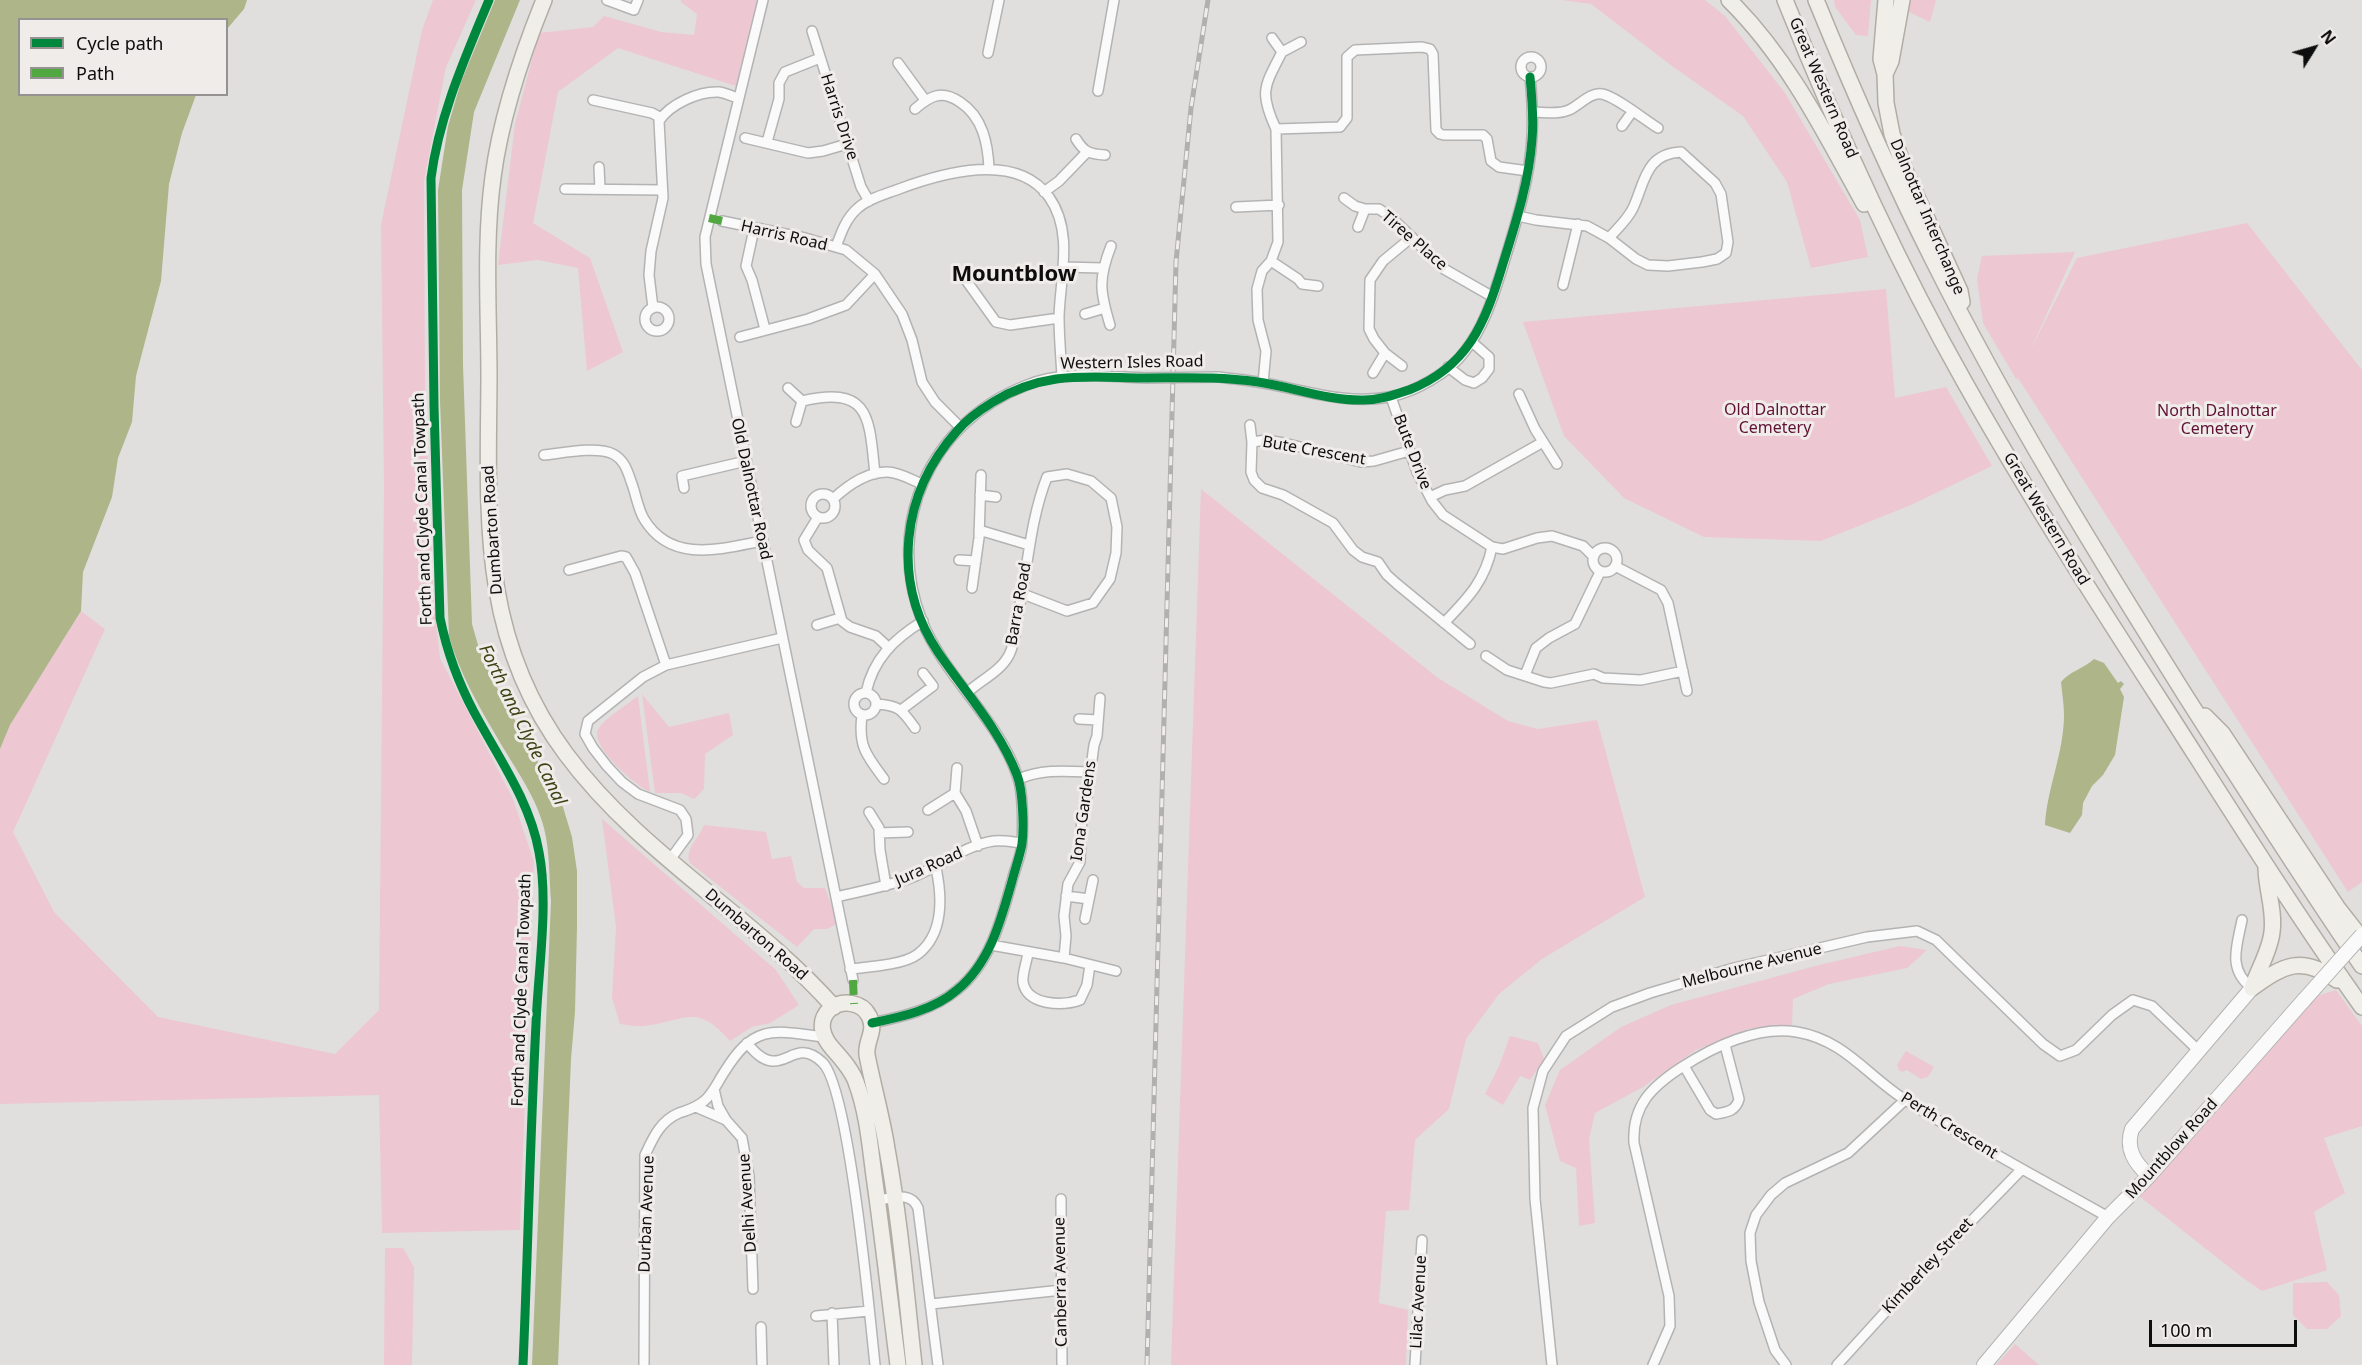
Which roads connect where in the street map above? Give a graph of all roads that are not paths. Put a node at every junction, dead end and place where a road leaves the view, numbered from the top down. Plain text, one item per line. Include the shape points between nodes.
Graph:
1 (544, 0) edge
2 (607, 0) edge
3 (638, 0) edge
4 (763, 0) edge
5 (999, 0) edge
6 (1113, 0) edge
7 (1729, 0) edge
8 (1775, 0) edge
9 (1785, 0) edge
10 (1816, 0) edge
11 (1886, 0) edge
12 (1902, 0) edge
13 (812, 31) dead end
14 (1272, 38) dead end
15 (1301, 42) dead end
16 (1282, 52) junction
17 (988, 54) dead end
18 (820, 58) junction
19 (898, 63) dead end
20 (1885, 74) junction
21 (1530, 77) dead end
22 (1817, 79) junction
23 (1098, 91) dead end
24 (738, 98) junction
25 (593, 100) dead end
26 (925, 100) junction
27 (623, 107) junction
28 (915, 109) dead end
29 (1532, 112) junction
30 (1632, 112) junction
31 (621, 118) dead end
32 (661, 118) junction
33 (1622, 126) dead end
34 (1658, 128) dead end
35 (1276, 129) junction
36 (745, 138) dead end
37 (1076, 139) dead end
38 (767, 142) junction
39 (847, 144) junction
40 (1087, 152) junction
41 (1104, 155) dead end
42 (599, 167) dead end
43 (990, 169) junction
44 (1528, 171) junction
45 (565, 189) dead end
46 (600, 189) junction
47 (662, 190) junction
48 (1044, 192) junction
49 (1344, 198) dead end
50 (869, 201) junction
51 (1279, 205) junction
52 (1236, 207) dead end
53 (1365, 209) junction
54 (1518, 216) junction
55 (722, 221) dead end
56 (1578, 224) junction
57 (1358, 226) dead end
58 (1885, 227) junction
59 (754, 229) junction
60 (1412, 237) junction
61 (1609, 238) junction
62 (1111, 246) dead end
63 (836, 247) junction
64 (1270, 261) junction
65 (1063, 267) junction
66 (1102, 268) junction
67 (875, 274) junction
68 (963, 276) dead end
69 (1563, 285) dead end
70 (1318, 286) dead end
71 (1493, 297) junction
72 (653, 308) dead end
73 (1105, 308) junction
74 (1085, 314) dead end
75 (1059, 318) junction
76 (1966, 324) junction
77 (1110, 325) dead end
78 (765, 329) junction
79 (740, 337) dead end
80 (1472, 342) junction
81 (1385, 353) junction
82 (1402, 366) dead end
83 (1448, 367) junction
84 (1373, 373) dead end
85 (1062, 377) junction
86 (1263, 383) junction
87 (789, 388) dead end
88 (1519, 393) dead end
89 (1391, 397) junction
90 (802, 402) junction
91 (796, 422) dead end
92 (1250, 425) dead end
93 (960, 427) junction
94 (1252, 442) junction
95 (1543, 442) junction
96 (1409, 451) junction
97 (544, 455) dead end
98 (746, 461) junction
99 (1557, 464) dead end
100 (875, 474) junction
101 (981, 475) dead end
102 (922, 484) junction
103 (684, 488) dead end
104 (980, 495) junction
105 (996, 497) dead end
106 (1430, 497) junction
107 (833, 500) junction
108 (818, 517) junction
109 (979, 530) junction
110 (762, 541) junction
111 (1029, 545) junction
112 (1492, 547) junction
113 (1593, 556) junction
114 (959, 560) dead end
115 (976, 561) junction
116 (1615, 566) junction
117 (569, 570) dead end
118 (1600, 572) junction
119 (972, 588) dead end
120 (1023, 594) junction
121 (840, 618) junction
122 (922, 621) junction
123 (1444, 623) junction
124 (817, 625) dead end
125 (782, 638) junction
126 (1470, 644) dead end
127 (889, 648) junction
128 (1486, 656) dead end
129 (666, 665) junction
130 (1683, 671) junction
131 (922, 673) dead end
132 (1525, 675) junction
133 (1687, 691) dead end
134 (968, 692) junction
135 (866, 693) junction
136 (2186, 696) junction
137 (1100, 698) dead end
138 (876, 704) junction
139 (901, 710) junction
140 (862, 715) junction
141 (1080, 719) dead end
142 (1098, 720) junction
143 (915, 728) dead end
144 (957, 768) dead end
145 (1090, 772) junction
146 (1019, 778) junction
147 (884, 779) dead end
148 (955, 793) junction
149 (928, 810) dead end
150 (869, 812) dead end
151 (908, 832) dead end
152 (879, 833) junction
153 (1022, 843) junction
154 (978, 846) junction
155 (669, 861) junction
156 (2266, 866) junction
157 (936, 868) junction
158 (1093, 880) dead end
159 (886, 886) junction
160 (1066, 896) junction
161 (836, 897) junction
162 (1089, 899) junction
163 (1085, 919) dead end
164 (2242, 920) dead end
165 (2362, 937) edge
166 (991, 945) junction
167 (1028, 953) junction
168 (1064, 958) junction
169 (1090, 965) junction
170 (2362, 966) edge
171 (1116, 971) dead end
172 (2252, 988) junction
173 (2349, 988) junction
174 (834, 1007) junction
175 (2362, 1007) edge
176 (872, 1023) junction
177 (747, 1042) junction
178 (868, 1042) junction
179 (828, 1043) junction
180 (1725, 1045) junction
181 (2199, 1051) junction
182 (1684, 1066) junction
183 (714, 1089) junction
184 (1905, 1100) junction
185 (696, 1107) junction
186 (726, 1120) junction
187 (2021, 1170) junction
188 (2150, 1176) junction
189 (894, 1198) junction
190 (1060, 1199) dead end
191 (878, 1200) junction
192 (2108, 1217) junction
193 (1422, 1240) dead end
194 (753, 1289) dead end
195 (1062, 1290) junction
196 (931, 1304) junction
197 (869, 1311) junction
198 (832, 1314) junction
199 (816, 1316) dead end
200 (761, 1327) dead end
201 (644, 1365) edge
202 (762, 1365) edge
203 (834, 1365) edge
204 (875, 1365) edge
205 (898, 1365) edge
206 (914, 1365) edge
207 (938, 1365) edge
208 (1062, 1365) edge
209 (1415, 1365) edge
210 (1552, 1365) edge
211 (1653, 1365) edge
212 (1786, 1365) edge
213 (1837, 1365) edge
214 (1984, 1365) edge

1 - 155 main road, Dumbarton Road via 506,112 490,208 488,453 495,583 517,669 546,726 599,793
2 - 3 street via 634,10
4 - 24 street, Old Dalnottar Road
5 - 17 street
6 - 23 street
7 - 58 main road via 1759,31 1786,68 1865,206
8 - 22 main road
9 - 22 main road, Great Western Road
10 - 76 main road, Great Western Road via 1875,140
11 - 20 main road, Dalnottar Interchange via 1881,59
12 - 20 main road
13 - 18 street, Harris Drive
14 - 16 street
15 - 16 street
16 - 35 street via 1265,87 1265,104
18 - 38 street via 785,72 779,83 779,99
18 - 39 street, Harris Drive
19 - 26 street
20 - 76 main road, Dalnottar Interchange via 1892,134 1960,291
21 - 29 street, Western Isles Road
22 - 58 main road, Great Western Road
24 - 32 street via 719,92 704,94 675,106
24 - 98 street, Old Dalnottar Road via 705,237 706,264
25 - 27 street
26 - 28 street
26 - 43 street via 941,93 969,108 986,138
27 - 31 street
27 - 32 street
29 - 30 street via 1568,110 1600,93
29 - 44 street, Western Isles Road
30 - 33 street
30 - 34 street
32 - 47 street
35 - 44 street via 1340,127 1345,123 1347,57 1355,50 1422,47 1433,54 1435,126 1440,134 1483,135 1491,161 1499,167
35 - 51 street
36 - 38 street
37 - 40 street
38 - 39 street via 808,153
39 - 50 street, Harris Drive
40 - 41 street
40 - 48 street
42 - 46 street
43 - 48 street via 1023,176
43 - 50 street via 943,174
44 - 54 street, Western Isles Road
45 - 46 street
46 - 47 street
47 - 72 street via 649,275
48 - 65 street via 1057,212
49 - 53 street, Tiree Place
50 - 63 street via 848,220
51 - 52 street
51 - 64 street via 1278,242
53 - 57 street, Tiree Place
53 - 60 street, Tiree Place via 1379,209
54 - 56 street
54 - 71 street, Western Isles Road
55 - 59 street, Harris Road
56 - 61 street
56 - 69 street
58 - 156 main road, Great Western Road via 1963,380 2020,477
59 - 63 street, Harris Road
59 - 78 street via 746,266
60 - 71 street, Tiree Place via 1444,269
60 - 81 street via 1383,261 1370,280 1370,329
61 - 61 street via 1648,266 1717,259 1726,253 1728,242 1724,203 1715,183 1681,152 1664,155 1654,161 1632,210
62 - 66 street
63 - 67 street, Harris Road via 846,250
64 - 70 street via 1302,284
64 - 86 street via 1262,271 1257,289 1258,320 1266,351
65 - 66 street
65 - 75 street
66 - 73 street
67 - 78 street via 846,305
67 - 93 street, Harris Road via 902,314 922,382 934,402
68 - 75 street via 996,322 1010,325
71 - 80 street, Western Isles Road
73 - 74 street
73 - 77 street
75 - 85 street
76 - 136 main road, Great Western Road via 2097,556
78 - 79 street
80 - 83 street, Western Isles Road
80 - 83 street via 1489,357 1490,369 1482,378 1473,383
81 - 82 street
81 - 84 street
83 - 89 street, Western Isles Road via 1419,386
85 - 86 street, Western Isles Road, bridge via 1218,377
85 - 93 street, Western Isles Road via 1028,384 980,410
86 - 89 street, Western Isles Road via 1324,396 1362,400
87 - 90 street
88 - 95 street
89 - 96 street, Bute Drive
90 - 91 street
90 - 100 street via 841,396 864,412 869,422
92 - 94 street, Bute Crescent
93 - 102 street, Western Isles Road
94 - 96 street, Bute Crescent via 1284,443 1360,462
94 - 123 street, Bute Crescent via 1251,472 1262,488 1283,495 1333,523 1353,550 1378,562 1387,575
95 - 99 street
95 - 106 street via 1465,486
96 - 106 street, Bute Drive
97 - 110 street via 603,450 615,455 625,465 644,518 656,534 670,543 696,552
98 - 103 street via 682,476
98 - 110 street, Old Dalnottar Road
100 - 102 street via 897,473
100 - 107 street via 847,487
101 - 104 street
102 - 122 street, Western Isles Road via 908,532 908,560 910,583
104 - 105 street
104 - 109 street
106 - 112 street, Bute Drive via 1443,515
107 - 108 street via 833,514
107 - 108 street via 825,494 813,500 812,509
108 - 121 street via 804,540 808,550 828,568
109 - 111 street
109 - 115 street
110 - 125 street, Old Dalnottar Road
111 - 120 street, Barra Road
111 - 120 street, Barra Road via 1047,477 1067,474 1091,481 1111,498 1117,527 1116,553 1110,579 1093,603 1067,611
112 - 113 street via 1503,549 1552,536 1583,546
112 - 123 street via 1480,582
113 - 116 street via 1602,548 1610,549 1617,559
113 - 118 street
114 - 115 street
115 - 119 street
116 - 118 street via 1607,573
116 - 130 street via 1661,590 1668,603
117 - 129 street via 626,557
118 - 132 street via 1575,624 1536,648
120 - 134 street, Barra Road via 1009,655
121 - 124 street
121 - 127 street via 850,627 876,636
122 - 127 street
122 - 134 street, Western Isles Road via 936,649
123 - 126 street, Bute Crescent
125 - 129 street
125 - 161 street, Old Dalnottar Road
127 - 135 street via 876,665
128 - 132 street via 1507,670
129 - 155 street via 605,706 588,721 585,734 592,748 622,782 638,794 680,810 686,819 688,835
130 - 132 street via 1641,680 1594,674 1551,683
130 - 133 street
131 - 139 street via 933,686
134 - 146 street, Western Isles Road
135 - 138 street via 873,696
135 - 140 street via 854,701 854,709
136 - 165 main road via 2222,733 2337,907
136 - 170 main road, Great Western Road via 2293,866
137 - 142 street, Iona Gardens
138 - 139 street
138 - 140 street via 871,714
139 - 143 street
140 - 147 street via 862,746
141 - 142 street
142 - 145 street, Iona Gardens
144 - 148 street
145 - 146 street via 1054,770
145 - 160 street, Iona Gardens via 1082,813 1080,862
146 - 153 street, Western Isles Road
148 - 149 street
148 - 154 street
150 - 152 street
151 - 152 street
152 - 159 street
153 - 154 street, Jura Road via 992,841
153 - 166 street, Western Isles Road
154 - 157 street, Jura Road
155 - 174 main road, Dumbarton Road via 788,959
156 - 172 main road via 2272,931
156 - 173 main road, Great Western Road
157 - 159 street, Jura Road
157 - 161 street, Old Dalnottar Road via 939,908 931,939 917,955 900,961 851,974
158 - 162 street
159 - 161 street, Jura Road
160 - 162 street
160 - 168 street, Iona Gardens
162 - 163 street
164 - 172 street via 2234,959 2244,982
165 - 188 street, Mountblow Road, bridge
166 - 167 street
166 - 176 street, Western Isles Road via 972,975 951,994 901,1017
167 - 168 street
167 - 169 street via 1023,981 1029,994 1042,1001 1067,1004 1080,1000
168 - 169 street
169 - 171 street
172 - 173 main road via 2281,969 2297,965 2324,970
172 - 181 street
173 - 175 main road, Great Western Road
174 - 176 main road via 843,1003 858,1005
174 - 179 main road via 822,1022
176 - 178 main road
177 - 179 street via 760,1034 774,1033
177 - 183 street, Durban Avenue
177 - 197 street via 771,1061 798,1052 811,1055 824,1062 830,1074 849,1152
178 - 179 main road via 851,1053 841,1053
178 - 189 main road
179 - 191 main road via 857,1084
180 - 182 street, Perth Crescent
180 - 182 street via 1739,1099 1732,1110 1716,1114 1710,1110
180 - 184 street, Perth Crescent via 1773,1031 1820,1038 1850,1055
181 - 188 street via 2132,1129 2132,1158
181 - 210 street, Melbourne Avenue via 2152,1006 2133,1000 2076,1050 2060,1056 1936,940 1917,931 1867,937 1734,968 1612,1007 1566,1036 1543,1071 1533,1108 1535,1199
182 - 211 street, Perth Crescent via 1651,1090 1637,1115 1634,1131 1643,1189 1669,1296 1670,1326
183 - 185 street, Durban Avenue
183 - 186 street, Delhi Avenue
184 - 187 street, Perth Crescent
184 - 212 street via 1848,1153 1785,1183 1756,1215 1750,1233 1759,1302 1775,1350
185 - 186 street
185 - 201 street, Durban Avenue via 663,1122 645,1155
186 - 194 street, Delhi Avenue via 742,1138 749,1176
187 - 192 street, Perth Crescent
187 - 213 street, Kimberley Street
188 - 192 street, Mountblow Road
189 - 191 street
189 - 196 street via 912,1198 918,1209
189 - 206 main road
190 - 195 street, Canberra Avenue
191 - 205 main road
192 - 214 street, Mountblow Road
193 - 209 street, Lilac Avenue
195 - 196 street
195 - 208 street, Canberra Avenue
196 - 207 street
197 - 198 street
197 - 204 street
198 - 199 street
198 - 203 street
200 - 202 street

